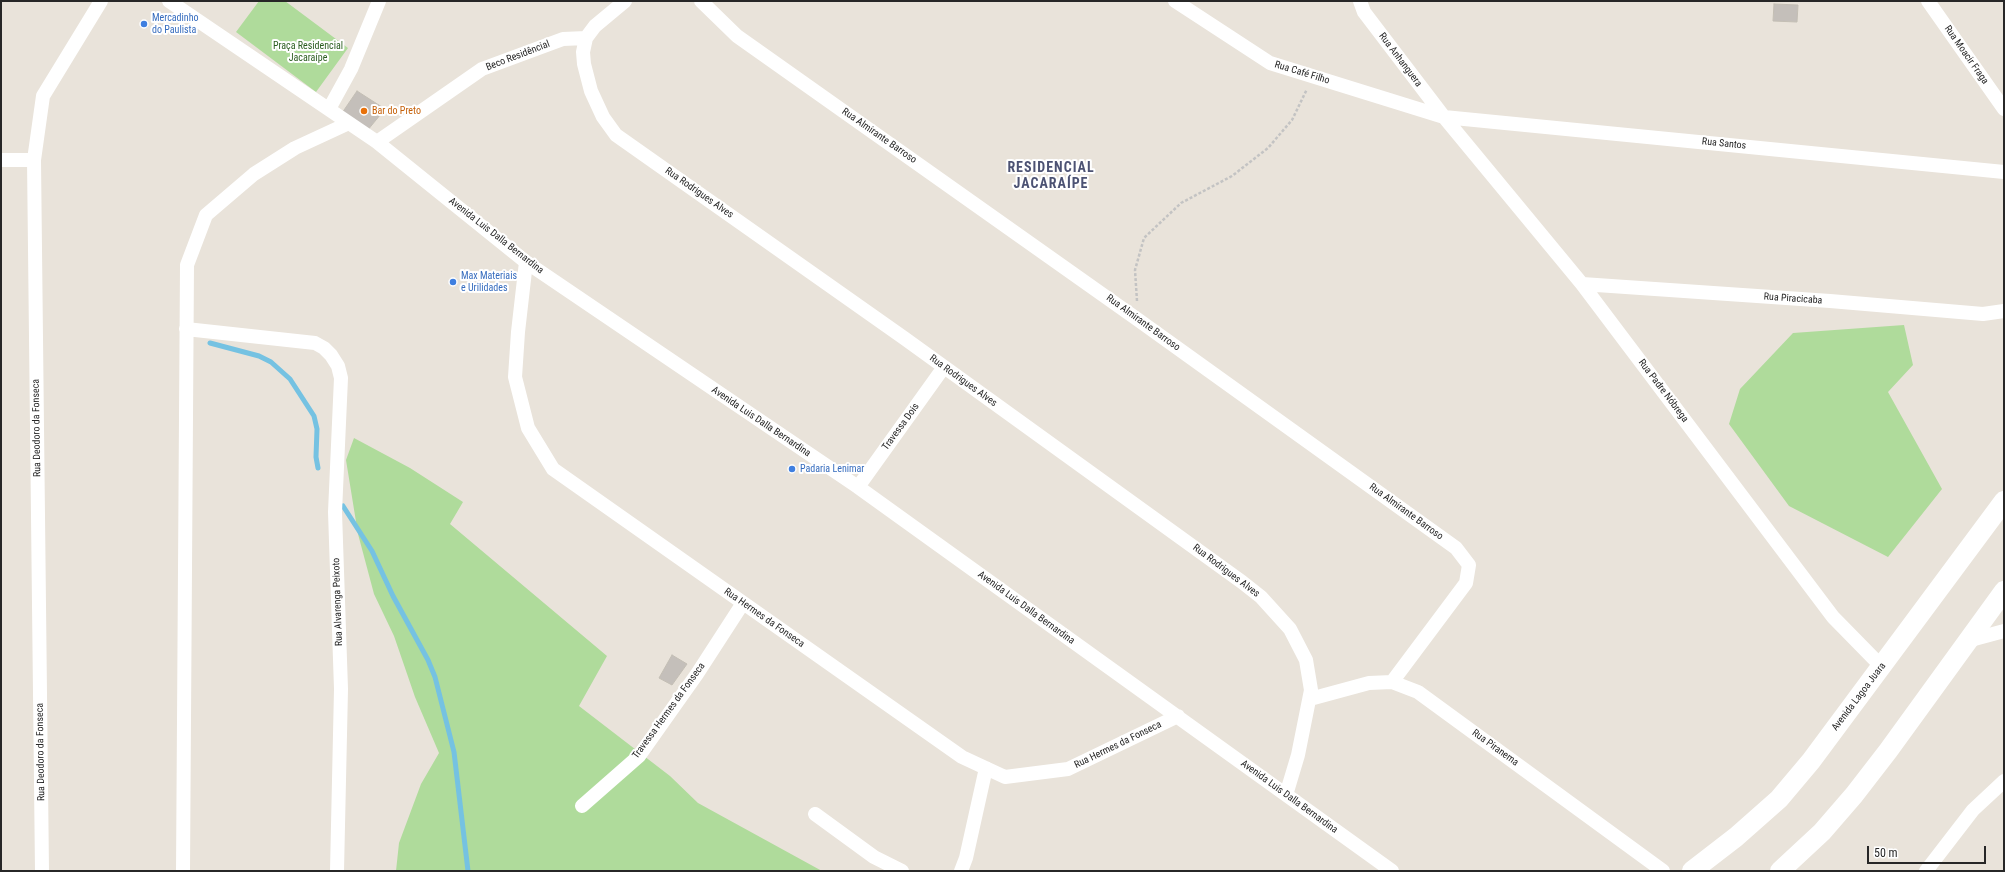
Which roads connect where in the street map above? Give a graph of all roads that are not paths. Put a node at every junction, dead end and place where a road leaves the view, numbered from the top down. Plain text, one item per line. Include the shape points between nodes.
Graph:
1 (101, 1) edge
2 (170, 1) edge
3 (367, 1) edge
4 (379, 1) edge
5 (625, 1) edge
6 (701, 1) edge
7 (1174, 1) edge
8 (1360, 1) edge
9 (1928, 1) edge
10 (372, 18) junction
11 (586, 38) junction
12 (329, 109) junction
13 (2004, 109) edge
14 (1444, 117) junction
15 (348, 123) junction
16 (376, 142) junction
17 (1, 160) edge
18 (34, 160) junction
19 (2004, 172) edge
20 (526, 262) junction
21 (1582, 284) junction
22 (2004, 311) edge
23 (186, 329) junction
24 (944, 367) junction
25 (858, 487) junction
26 (2004, 501) edge
27 (2004, 591) edge
28 (743, 604) junction
29 (2004, 631) edge
30 (1966, 641) junction
31 (1882, 667) junction
32 (1392, 682) junction
33 (1310, 699) junction
34 (1178, 716) junction
35 (986, 768) junction
36 (2004, 781) edge
37 (1286, 794) junction
38 (582, 806) dead end
39 (815, 814) dead end
40 (42, 871) edge
41 (183, 871) edge
42 (337, 871) edge
43 (902, 871) edge
44 (961, 871) edge
45 (1392, 871) edge
46 (1663, 871) edge
47 (1692, 871) edge
48 (1780, 871) edge
49 (1926, 871) edge

1 - 18 street, Rua Deodoro da Fonseca via 44,96
2 - 12 street, Avenida Luis Dalla Bernardina
3 - 10 street
4 - 10 street
5 - 11 street via 595,26
6 - 32 street, Rua Almirante Barroso via 737,36 1138,319 1456,548 1469,565 1466,583
7 - 14 street, Rua Café Filho via 1270,63
8 - 14 street, Rua Anhanguera via 1364,12
9 - 13 street, Rua Moacir Fraga
10 - 12 street via 351,70
11 - 16 street, Beco Residêncial via 563,39 482,69
11 - 24 street, Rua Rodrigues Alves via 584,64 592,91 603,117 616,135
12 - 15 street, Avenida Luis Dalla Bernardina
14 - 19 street, Rua Santos
14 - 21 street, Rua Padre Nóbrega
15 - 16 street, Avenida Luis Dalla Bernardina
15 - 23 street via 295,148 254,174 206,214 187,265
16 - 20 street, Avenida Luis Dalla Bernardina
17 - 18 street
18 - 40 street, Rua Deodoro da Fonseca
20 - 25 street, Avenida Luis Dalla Bernardina
20 - 28 street, Rua Hermes da Fonseca via 515,377 528,428 554,470
21 - 22 street, Rua Piracicaba via 1983,314
21 - 31 street, Rua Padre Nóbrega via 1833,617
23 - 41 street
23 - 42 street, Rua Alvarenga Peixoto via 315,343 331,355 338,366 341,378 335,512 341,689
24 - 25 street, Travessa Dois
24 - 33 street, Rua Rodrigues Alves via 1261,597 1290,629 1301,647 1309,674
25 - 34 street, Avenida Luis Dalla Bernardina
26 - 31 main road, Avenida Lagoa Juara
27 - 30 main road
28 - 35 street, Rua Hermes da Fonseca via 962,757
28 - 38 street, Travessa Hermes da Fonseca via 639,756
29 - 30 street
30 - 48 main road via 1854,795 1822,832
31 - 47 main road, Avenida Lagoa Juara via 1779,799
32 - 33 street, Rua Piranema via 1369,683
32 - 46 street, Rua Piranema via 1418,692
33 - 37 street, Rua Rodrigues Alves
34 - 35 street, Rua Hermes da Fonseca via 1068,769 1005,777
34 - 37 street, Avenida Luis Dalla Bernardina
35 - 44 street
36 - 49 street via 1973,810
37 - 45 street, Avenida Luis Dalla Bernardina
39 - 43 street via 874,857

